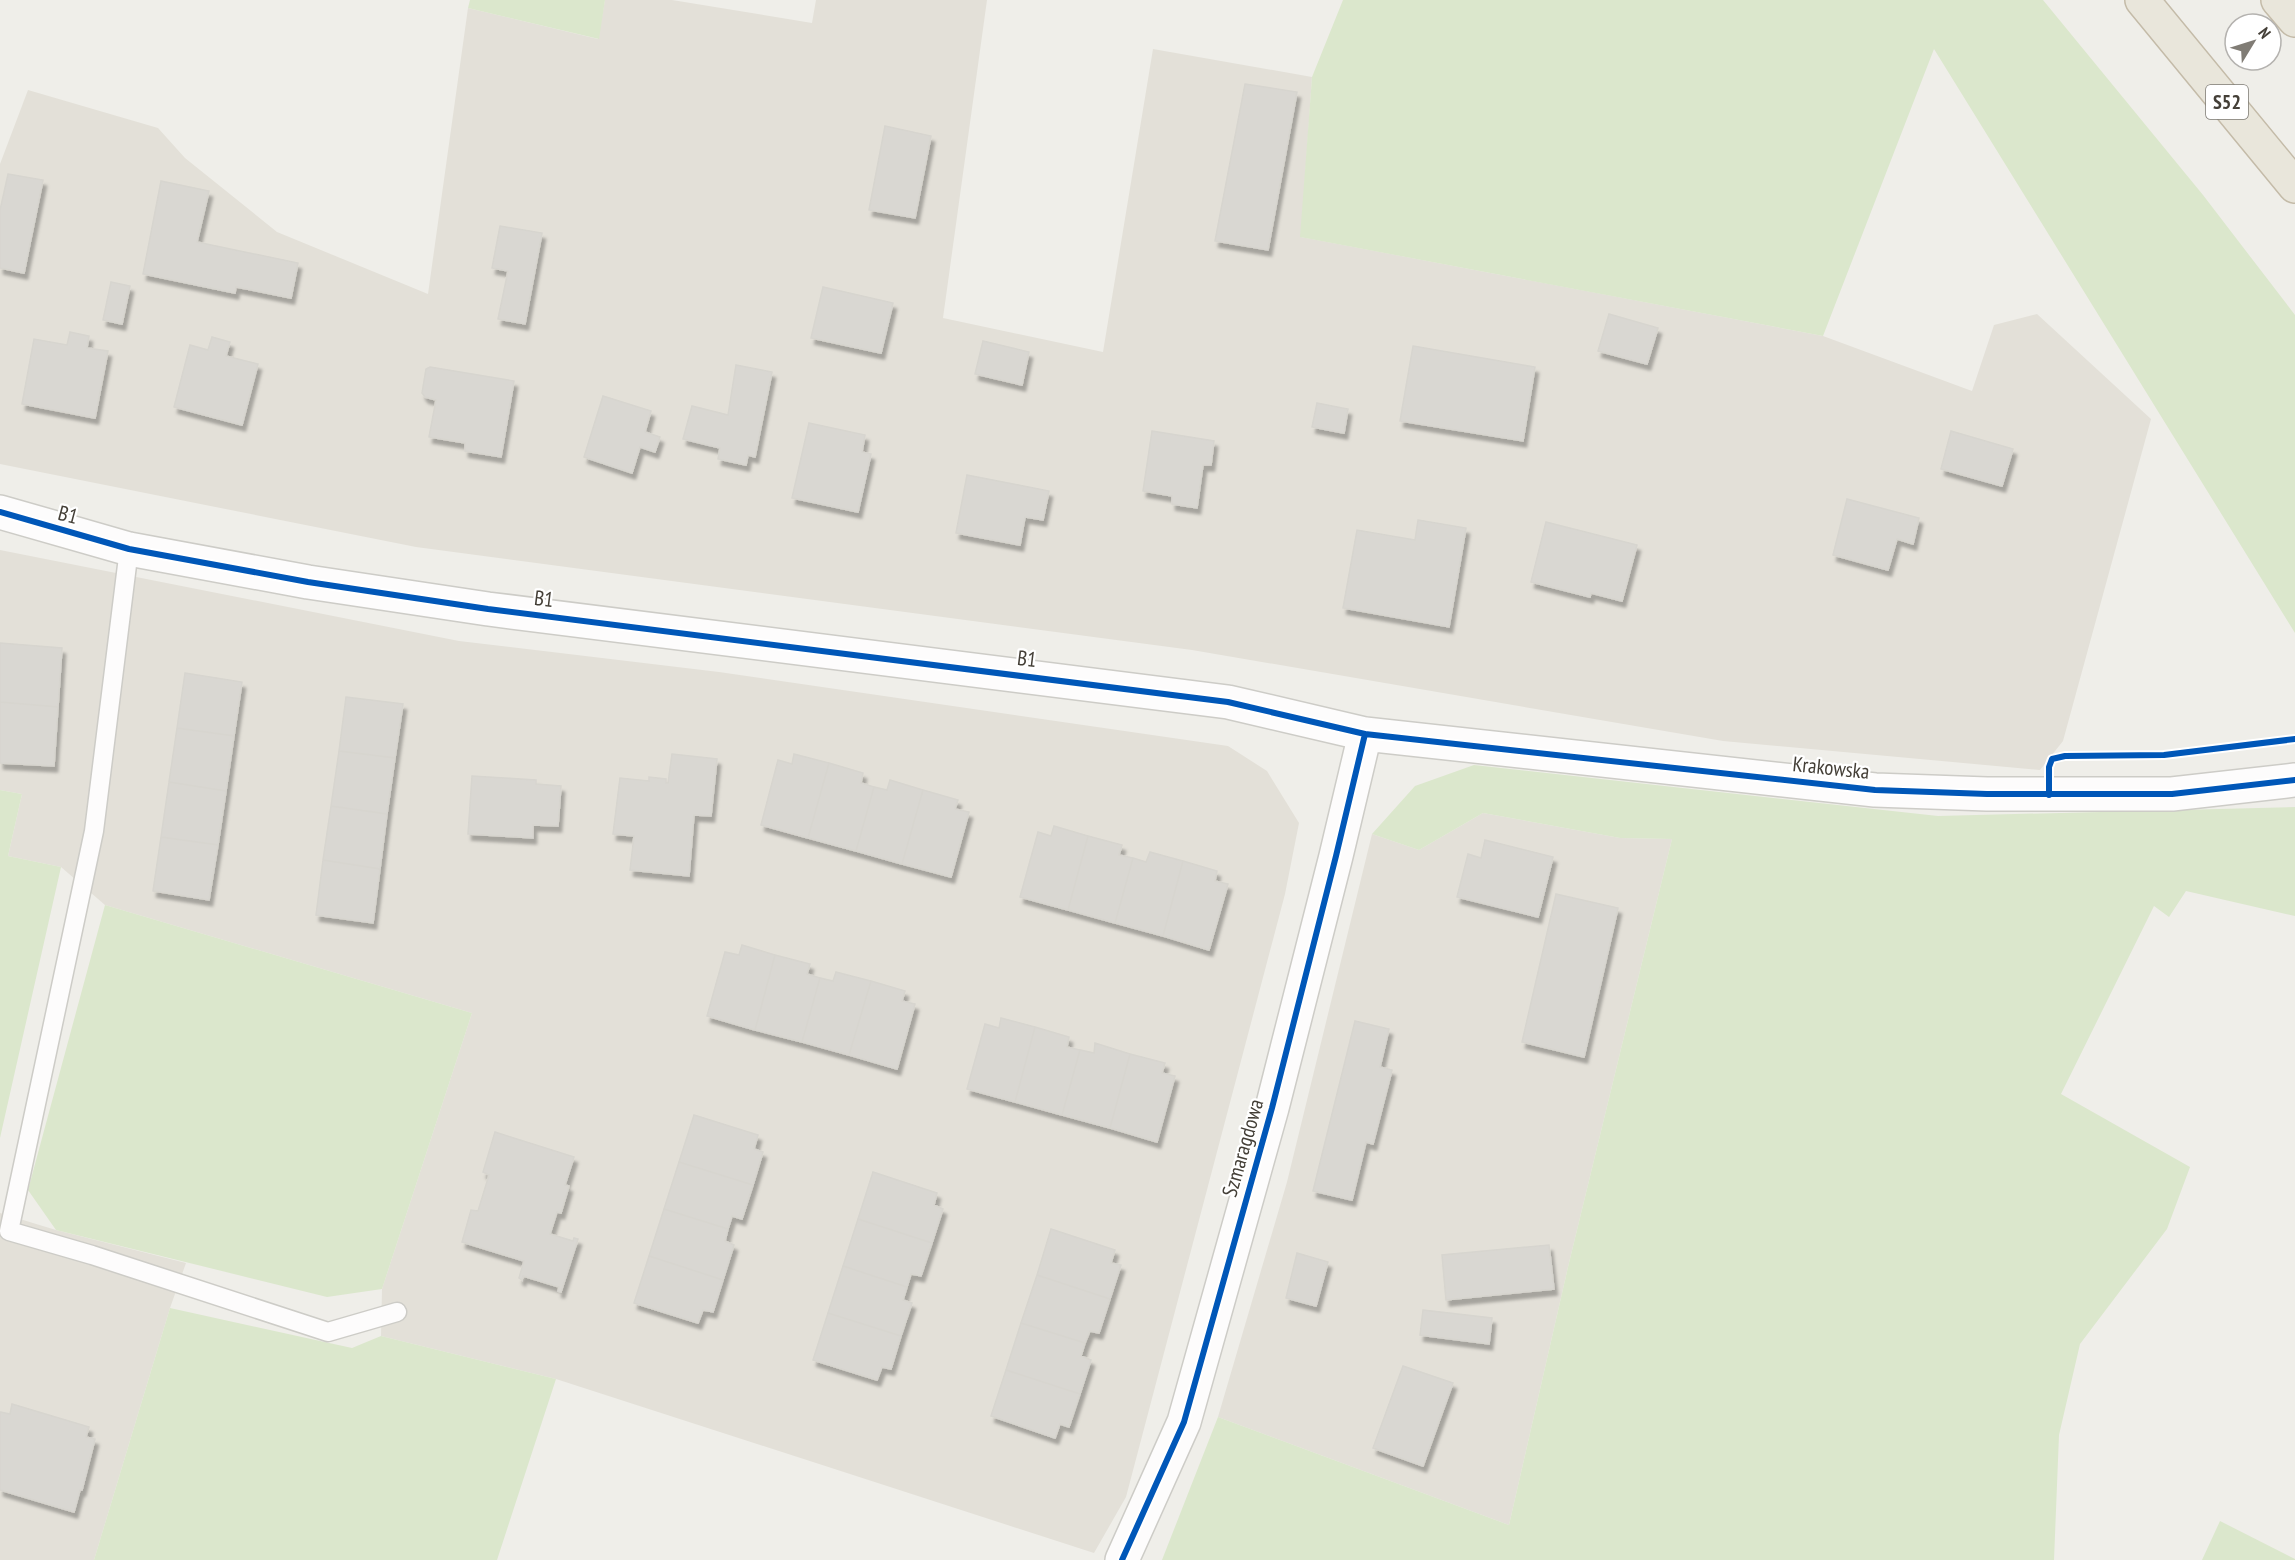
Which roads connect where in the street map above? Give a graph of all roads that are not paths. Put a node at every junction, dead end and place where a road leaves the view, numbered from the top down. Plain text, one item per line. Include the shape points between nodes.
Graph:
1 (2142, 0) edge
2 (2278, 0) edge
3 (2295, 20) edge
4 (2295, 186) edge
5 (0, 512) edge
6 (129, 549) junction
7 (1365, 734) junction
8 (2295, 780) edge
9 (397, 1312) dead end
10 (1122, 1560) edge

1 - 4 highway, S52
2 - 3 highway
5 - 6 street, B1
6 - 7 street, B1 via 308,582 488,609 1228,702
6 - 9 lane via 94,831 9,1231 328,1332
7 - 8 street, Krakowska via 1875,790 2172,794
7 - 10 street, Szmaragdowa via 1275,1096 1184,1422

